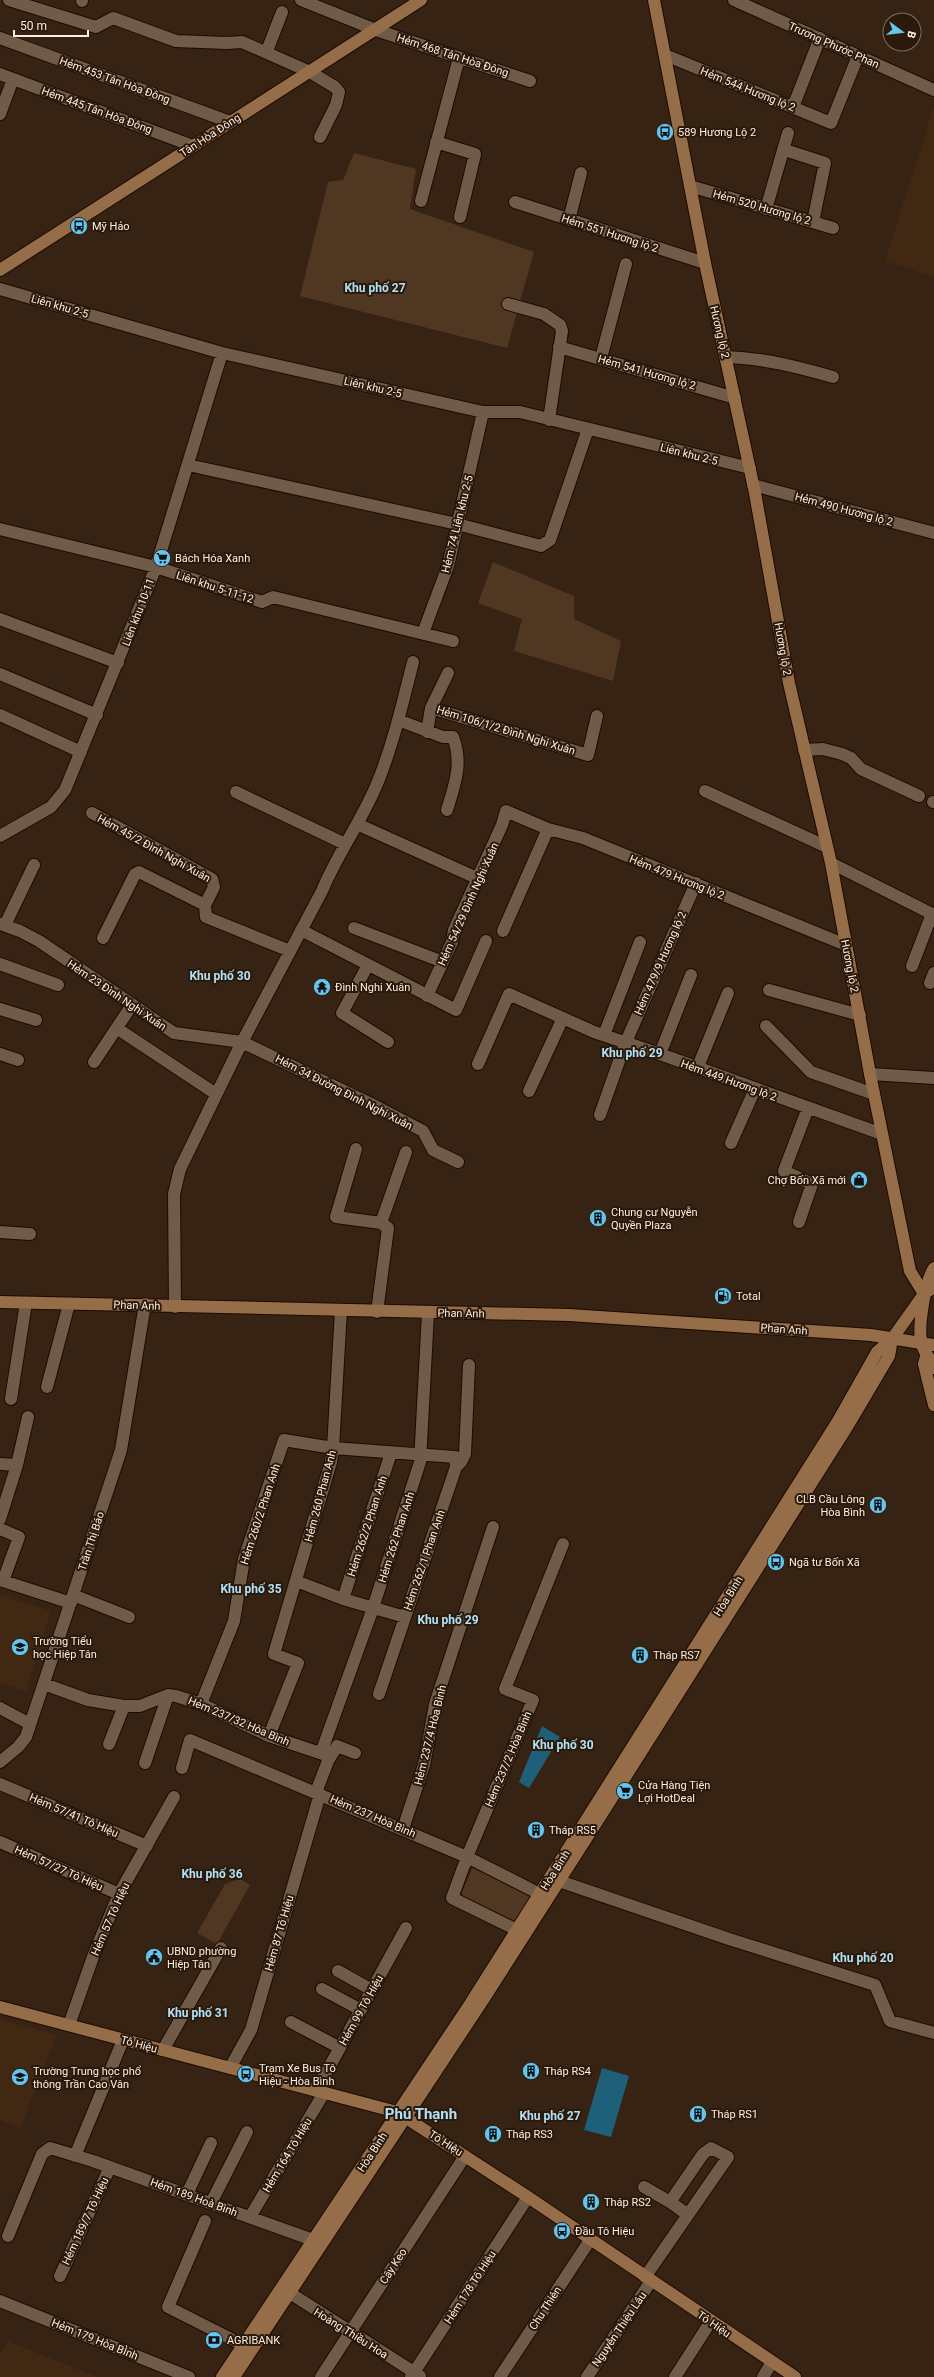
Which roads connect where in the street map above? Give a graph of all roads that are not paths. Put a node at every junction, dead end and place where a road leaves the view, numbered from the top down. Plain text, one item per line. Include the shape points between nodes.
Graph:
1 (9, 0) edge
2 (301, 0) edge
3 (420, 0) edge
4 (654, 0) edge
5 (734, 0) edge
6 (282, 12) dead end
7 (376, 30) junction
8 (0, 38) edge
9 (820, 38) junction
10 (267, 51) junction
11 (665, 55) junction
12 (858, 56) junction
13 (459, 58) junction
14 (310, 72) junction
15 (0, 74) edge
16 (13, 79) junction
17 (530, 81) dead end
18 (934, 90) edge
19 (793, 107) junction
20 (0, 114) edge
21 (230, 122) junction
22 (788, 134) dead end
23 (320, 137) dead end
24 (436, 142) junction
25 (193, 146) junction
26 (785, 150) junction
27 (581, 172) dead end
28 (690, 186) junction
29 (421, 201) dead end
30 (515, 202) dead end
31 (766, 209) junction
32 (460, 217) dead end
33 (569, 220) junction
34 (813, 222) junction
35 (833, 228) dead end
36 (704, 263) junction
37 (626, 264) dead end
38 (0, 270) edge
39 (0, 289) edge
40 (508, 304) dead end
41 (559, 347) junction
42 (222, 353) junction
43 (726, 357) junction
44 (600, 358) junction
45 (833, 377) dead end
46 (735, 398) junction
47 (483, 412) junction
48 (549, 420) junction
49 (588, 429) junction
50 (188, 465) junction
51 (750, 468) junction
52 (753, 486) junction
53 (457, 524) junction
54 (0, 529) edge
55 (934, 533) edge
56 (156, 567) junction
57 (0, 619) edge
58 (423, 633) junction
59 (452, 641) dead end
60 (413, 662) dead end
61 (118, 663) junction
62 (448, 673) dead end
63 (0, 674) edge
64 (432, 708) junction
65 (0, 715) edge
66 (97, 715) junction
67 (597, 716) dead end
68 (398, 720) junction
69 (427, 732) junction
70 (804, 750) junction
71 (81, 752) junction
72 (705, 791) dead end
73 (236, 792) dead end
74 (920, 796) dead end
75 (448, 810) dead end
76 (506, 811) joint
77 (92, 813) dead end
78 (356, 824) junction
79 (548, 829) junction
80 (0, 836) edge
81 (345, 844) junction
82 (827, 846) junction
83 (831, 863) junction
84 (34, 865) dead end
85 (479, 879) junction
86 (696, 883) junction
87 (205, 905) junction
88 (933, 914) edge
89 (2, 925) edge
90 (354, 928) dead end
91 (301, 930) junction
92 (503, 931) dead end
93 (103, 938) dead end
94 (486, 941) dead end
95 (640, 942) dead end
96 (846, 945) junction
97 (290, 951) junction
98 (442, 962) junction
99 (0, 964) edge
100 (368, 965) junction
101 (912, 966) dead end
102 (691, 975) dead end
103 (58, 985) dead end
104 (769, 990) dead end
105 (728, 994) dead end
106 (427, 996) junction
107 (132, 1005) junction
108 (0, 1009) edge
109 (860, 1015) junction
110 (564, 1018) junction
111 (36, 1020) dead end
112 (766, 1026) dead end
113 (118, 1029) junction
114 (604, 1035) junction
115 (242, 1042) junction
116 (388, 1042) dead end
117 (625, 1044) junction
118 (0, 1054) edge
119 (660, 1054) junction
120 (18, 1060) dead end
121 (94, 1062) dead end
122 (478, 1064) dead end
123 (697, 1069) junction
124 (870, 1074) junction
125 (934, 1078) edge
126 (754, 1089) junction
127 (528, 1091) dead end
128 (216, 1094) junction
129 (874, 1094) junction
130 (808, 1108) junction
131 (600, 1115) dead end
132 (882, 1134) junction
133 (731, 1143) dead end
134 (356, 1149) dead end
135 (406, 1152) dead end
136 (458, 1162) dead end
137 (799, 1222) dead end
138 (381, 1223) junction
139 (0, 1232) edge
140 (30, 1234) dead end
141 (934, 1268) edge
142 (934, 1287) edge
143 (924, 1294) junction
144 (0, 1302) edge
145 (26, 1303) junction
146 (69, 1304) junction
147 (145, 1304) junction
148 (175, 1306) junction
149 (341, 1310) junction
150 (377, 1312) junction
151 (428, 1313) junction
152 (892, 1339) junction
153 (921, 1342) junction
154 (934, 1345) edge
155 (926, 1356) junction
156 (468, 1365) dead end
157 (934, 1368) edge
158 (48, 1387) dead end
159 (11, 1399) dead end
160 (934, 1405) edge
161 (28, 1417) dead end
162 (333, 1448) junction
163 (391, 1453) junction
164 (422, 1455) junction
165 (0, 1464) edge
166 (17, 1465) junction
167 (456, 1467) junction
168 (0, 1519) edge
169 (493, 1527) dead end
170 (0, 1529) edge
171 (563, 1544) dead end
172 (2, 1581) edge
173 (296, 1581) junction
174 (72, 1599) junction
175 (343, 1599) junction
176 (374, 1608) junction
177 (129, 1617) dead end
178 (405, 1617) junction
179 (697, 1655) junction
180 (44, 1684) junction
181 (379, 1694) dead end
182 (168, 1695) junction
183 (201, 1704) junction
184 (124, 1706) junction
185 (0, 1708) edge
186 (30, 1724) junction
187 (269, 1736) junction
188 (109, 1744) dead end
189 (355, 1753) dead end
190 (324, 1757) junction
191 (0, 1762) edge
192 (145, 1763) dead end
193 (182, 1768) dead end
194 (0, 1784) edge
195 (318, 1793) junction
196 (174, 1796) dead end
197 (403, 1829) junction
198 (0, 1842) edge
199 (147, 1846) junction
200 (467, 1857) junction
201 (559, 1881) junction
202 (119, 1894) junction
203 (540, 1894) junction
204 (406, 1928) dead end
205 (521, 1932) junction
206 (221, 1948) dead end
207 (338, 1971) dead end
208 (322, 1989) dead end
209 (372, 1990) junction
210 (0, 2007) edge
211 (361, 2010) junction
212 (291, 2022) dead end
213 (70, 2025) junction
214 (934, 2033) edge
215 (123, 2040) junction
216 (340, 2048) junction
217 (163, 2050) junction
218 (230, 2068) junction
219 (320, 2092) junction
220 (401, 2115) junction
221 (247, 2132) dead end
222 (211, 2143) dead end
223 (74, 2156) junction
224 (465, 2156) junction
225 (110, 2167) junction
226 (644, 2187) dead end
227 (187, 2194) junction
228 (528, 2197) junction
229 (670, 2202) junction
230 (211, 2203) junction
231 (687, 2214) junction
232 (250, 2216) junction
233 (205, 2222) dead end
234 (8, 2236) dead end
235 (313, 2240) junction
236 (590, 2240) junction
237 (60, 2276) dead end
238 (648, 2279) junction
239 (285, 2291) junction
240 (0, 2301) edge
241 (710, 2321) junction
242 (350, 2332) junction
243 (243, 2345) junction
244 (772, 2362) junction
245 (415, 2376) edge
246 (189, 2377) edge
247 (222, 2377) edge
248 (234, 2377) edge
249 (321, 2377) edge
250 (500, 2377) edge
251 (587, 2377) edge
252 (675, 2377) edge
253 (762, 2377) edge
254 (795, 2377) edge

1 - 10 street via 96,28 113,18 176,41 242,42
2 - 7 street, Hẻm 468 Tân Hòa Đông
3 - 7 main road, Tân Hòa Đông
4 - 11 main road, Hương lộ 2
5 - 9 street, Trương Phước Phan
6 - 10 street
7 - 13 street, Hẻm 468 Tân Hòa Đông
7 - 14 main road, Tân Hòa Đông
8 - 21 street, Hẻm 453 Tân Hòa Đông
9 - 12 street, Trương Phước Phan
9 - 19 street
10 - 14 street
11 - 19 street, Hẻm 544 Hương lộ 2
11 - 28 main road, Hương lộ 2
12 - 18 street, Trương Phước Phan
12 - 19 street, Hẻm 544 Hương lộ 2 via 831,123
13 - 17 street, Hẻm 468 Tân Hòa Đông
13 - 24 street
14 - 21 main road, Tân Hòa Đông
14 - 23 street via 339,92 336,105
15 - 16 street, Hẻm 445 Tân Hòa Đông
16 - 20 street
16 - 25 street, Hẻm 445 Tân Hòa Đông
21 - 25 main road, Tân Hòa Đông
22 - 26 street
24 - 29 street
24 - 32 street via 475,154
25 - 38 main road, Tân Hòa Đông
26 - 31 street
26 - 34 street via 825,163
27 - 33 street
28 - 31 street, Hẻm 520 Hương lộ 2
28 - 36 main road, Hương lộ 2
30 - 33 street, Hẻm 551 Hương lộ 2
31 - 34 street, Hẻm 520 Hương lộ 2
33 - 36 street, Hẻm 551 Hương lộ 2
34 - 35 street, Hẻm 520 Hương lộ 2
36 - 43 main road, Hương lộ 2
37 - 44 street
39 - 42 street, Liên khu 2-5
40 - 41 street via 554,319 562,331
41 - 44 street, Hẻm 541 Hương lộ 2
41 - 48 street
42 - 47 street, Liên khu 2-5
42 - 50 street, Liên khu 10-11
43 - 45 street via 785,364
43 - 46 main road, Hương lộ 2
44 - 46 street, Hẻm 541 Hương lộ 2
46 - 51 main road, Hương lộ 2
47 - 48 street, Liên khu 2-5 via 520,412
47 - 53 street, Hẻm 74 Liên khu 2-5
48 - 49 street, Liên khu 2-5
49 - 51 street, Liên khu 2-5
49 - 53 street via 550,540 541,546
50 - 53 street
50 - 56 street, Liên khu 10-11
51 - 52 main road, Hương lộ 2
52 - 55 street, Hẻm 490 Hương lộ 2
52 - 70 main road, Hương lộ 2 via 789,683
53 - 58 street, Hẻm 74 Liên khu 2-5 via 448,566
54 - 56 street, Liên khu 5-11-12
56 - 58 street, Liên khu 5-11-12 via 262,602 273,597
56 - 61 street, Liên khu 10-11
57 - 61 street
58 - 59 street, Liên khu 5-11-12
60 - 68 street
61 - 66 street, Liên khu 10-11
62 - 64 street
63 - 66 street
64 - 67 street, Hẻm 106/1/2 Đình Nghi Xuân via 588,755
64 - 69 street
65 - 71 street
66 - 71 street, Liên khu 10-11
68 - 69 street
68 - 78 street via 379,780
69 - 75 street via 453,737 459,760 458,774
70 - 74 street via 823,749 842,754 851,758 861,769
70 - 82 main road, Hương lộ 2
71 - 80 street, Liên khu 10-11 via 65,790 51,806
72 - 82 street
73 - 81 street
76 - 79 street, Hẻm 479 Hương lộ 2
76 - 85 street, Hẻm 54/29 Đình Nghi Xuân
77 - 87 street, Hẻm 45/2 Đình Nghi Xuân via 212,879 214,887
78 - 81 street
78 - 85 street
79 - 86 street, Hẻm 479 Hương lộ 2 via 583,838
79 - 92 street
81 - 91 street
82 - 83 main road, Hương lộ 2
83 - 88 street
83 - 96 main road, Hương lộ 2
84 - 89 street
85 - 98 street, Hẻm 54/29 Đình Nghi Xuân via 454,930 452,942
86 - 96 street, Hẻm 479 Hương lộ 2 via 748,907
86 - 117 street, Hẻm 479/9 Hương lộ 2
87 - 93 street via 139,872 135,874
87 - 97 street via 206,917
88 - 101 street
89 - 107 street, Hẻm 23 Đình Nghi Xuân via 39,941
90 - 98 street
91 - 97 street
91 - 100 street
94 - 106 street via 456,1010
95 - 114 street
96 - 109 main road, Hương lộ 2
97 - 115 street
98 - 106 street, Hẻm 54/29 Đình Nghi Xuân
99 - 103 street
100 - 106 street
100 - 116 street via 342,1013
102 - 119 street
104 - 109 street
105 - 123 street
107 - 113 street
107 - 115 street, Hẻm 23 Đình Nghi Xuân via 174,1033
108 - 111 street
109 - 124 main road, Hương lộ 2
110 - 114 street, Hẻm 449 Hương lộ 2
110 - 122 street, Hẻm 449 Hương lộ 2 via 507,995
110 - 127 street
112 - 129 street via 811,1072
113 - 121 street
113 - 128 street
114 - 117 street, Hẻm 449 Hương lộ 2
115 - 128 street
115 - 136 street, Hẻm 34 Đường Đình Nghi Xuân via 423,1131 433,1150
117 - 119 street, Hẻm 449 Hương lộ 2
117 - 131 street, Hẻm 479/9 Hương lộ 2
118 - 120 street
119 - 123 street, Hẻm 449 Hương lộ 2
123 - 126 street, Hẻm 449 Hương lộ 2
124 - 125 street
124 - 129 main road, Hương lộ 2
126 - 130 street, Hẻm 449 Hương lộ 2
126 - 133 street
128 - 148 street via 187,1151 174,1194
129 - 132 main road, Hương lộ 2
130 - 132 street, Hẻm 449 Hương lộ 2
130 - 137 street via 784,1171 812,1184
132 - 143 main road, Hương lộ 2 via 910,1271
134 - 138 street via 336,1217
135 - 138 street
138 - 150 street via 388,1228
139 - 140 street
141 - 143 main road
142 - 143 main road
143 - 152 main road, Hòa Bình
143 - 153 main road
144 - 145 main road, Phan Anh
145 - 146 main road, Phan Anh
145 - 159 street
146 - 147 main road, Phan Anh
146 - 158 street
147 - 148 main road, Phan Anh
147 - 174 street, Trần Thị Báo via 121,1450
148 - 149 main road, Phan Anh
149 - 150 main road, Phan Anh
149 - 162 street, Hẻm 260 Phan Anh
150 - 151 main road, Phan Anh
151 - 152 main road, Phan Anh via 569,1315 664,1320 871,1335
151 - 164 street, Hẻm 262 Phan Anh
152 - 153 main road, Phan Anh
152 - 179 main road, Hòa Bình via 877,1352
153 - 154 main road, Phan Anh
153 - 155 main road
155 - 157 main road via 933,1362
155 - 160 main road via 924,1364
156 - 167 street, Hẻm 262/1 Phan Anh via 464,1454
161 - 166 street
162 - 163 street
162 - 173 street, Hẻm 260 Phan Anh
162 - 183 street, Hẻm 260/2 Phan Anh via 284,1440 244,1560 234,1622
163 - 164 street
163 - 175 street, Hẻm 262/2 Phan Anh
164 - 167 street via 456,1457
164 - 176 street, Hẻm 262 Phan Anh
165 - 166 street
166 - 168 street
167 - 178 street, Hẻm 262/1 Phan Anh
169 - 197 street, Hẻm 237/4 Hòa Bình via 435,1704 424,1765
170 - 172 street via 19,1537
171 - 200 street, Hẻm 237/2 Hòa Bình via 505,1689 533,1700
172 - 174 street
173 - 175 street
173 - 187 street, Hẻm 260 Phan Anh via 274,1654 298,1663
174 - 177 street
174 - 180 street, Trần Thị Báo
175 - 176 street
176 - 178 street
176 - 190 street, Hẻm 262 Phan Anh
178 - 181 street, Hẻm 262/1 Phan Anh
179 - 201 main road, Hòa Bình
179 - 203 main road, Hòa Bình
180 - 184 street via 88,1700
180 - 186 street, Trần Thị Báo
182 - 183 street, Hẻm 237/32 Hòa Bình
182 - 184 street via 140,1706
182 - 192 street
183 - 187 street, Hẻm 237/32 Hòa Bình
184 - 188 street
185 - 186 street
186 - 191 street, Trần Thị Báo via 22,1743
187 - 190 street, Hẻm 237/32 Hòa Bình
189 - 190 street via 337,1746
190 - 195 street
193 - 195 street, Hẻm 237 Hòa Bình via 190,1740
194 - 199 street, Hẻm 57/41 Tô Hiệu
195 - 197 street, Hẻm 237 Hòa Bình
195 - 218 street, Hẻm 87 Tô Hiệu via 251,2030
196 - 199 street, Hẻm 57 Tô Hiệu
197 - 200 street, Hẻm 237 Hòa Bình
198 - 202 street, Hẻm 57/27 Tô Hiệu
199 - 202 street, Hẻm 57 Tô Hiệu
200 - 203 street, Hẻm 237 Hòa Bình
200 - 205 street via 452,1898
201 - 205 main road, Hòa Bình
201 - 214 street via 875,1985 890,2021
202 - 213 street, Hẻm 57 Tô Hiệu via 94,1954
203 - 205 main road, Hòa Bình
204 - 209 street, Hẻm 99 Tô Hiệu
205 - 220 main road, Hòa Bình
206 - 217 street
207 - 209 street
208 - 211 street
209 - 211 street, Hẻm 99 Tô Hiệu
210 - 213 main road, Tô Hiệu
211 - 216 street, Hẻm 99 Tô Hiệu
212 - 216 street
213 - 215 main road, Tô Hiệu
215 - 217 main road, Tô Hiệu
215 - 223 street
216 - 219 street, Hẻm 99 Tô Hiệu
217 - 218 main road, Tô Hiệu
218 - 219 main road, Tô Hiệu
219 - 220 main road, Tô Hiệu
219 - 232 street, Hẻm 164 Tô Hiệu
220 - 224 main road, Tô Hiệu
220 - 235 main road, Hòa Bình
220 - 239 main road, Hòa Bình
221 - 230 street
222 - 227 street
223 - 225 street, Hẻm 189 Hoà Bình
223 - 234 street, Hẻm 189 Hoà Bình via 50,2148 42,2154
224 - 228 main road, Tô Hiệu
224 - 242 street, Cây Keo
225 - 227 street, Hẻm 189 Hoà Bình
225 - 237 street, Hẻm 189/7 Tô Hiệu
226 - 229 street
227 - 230 street, Hẻm 189 Hoà Bình
228 - 236 main road, Tô Hiệu
228 - 245 street, Hẻm 178 Tô Hiệu
229 - 231 street
229 - 231 street, Nguyễn Thiệu Lâu via 703,2154 711,2148 728,2157
230 - 232 street, Hẻm 189 Hoà Bình
231 - 238 street, Nguyễn Thiệu Lâu
232 - 235 street, Hẻm 189 Hoà Bình
233 - 243 street via 168,2306
235 - 239 main road, Hòa Bình
236 - 238 main road, Tô Hiệu
236 - 250 street, Chu Thiên
238 - 241 main road, Tô Hiệu
238 - 251 street, Nguyễn Thiệu Lâu
239 - 242 street, Hoàng Thiều Hoa
239 - 243 main road, Hòa Bình
239 - 248 main road, Hòa Bình
240 - 246 street, Hẻm 179 Hòa BÌnh
241 - 244 main road, Tô Hiệu
241 - 252 street
242 - 245 street, Hoàng Thiều Hoa
242 - 249 street, Cây Keo
243 - 247 main road, Hòa Bình
244 - 253 street
244 - 254 main road, Tô Hiệu

